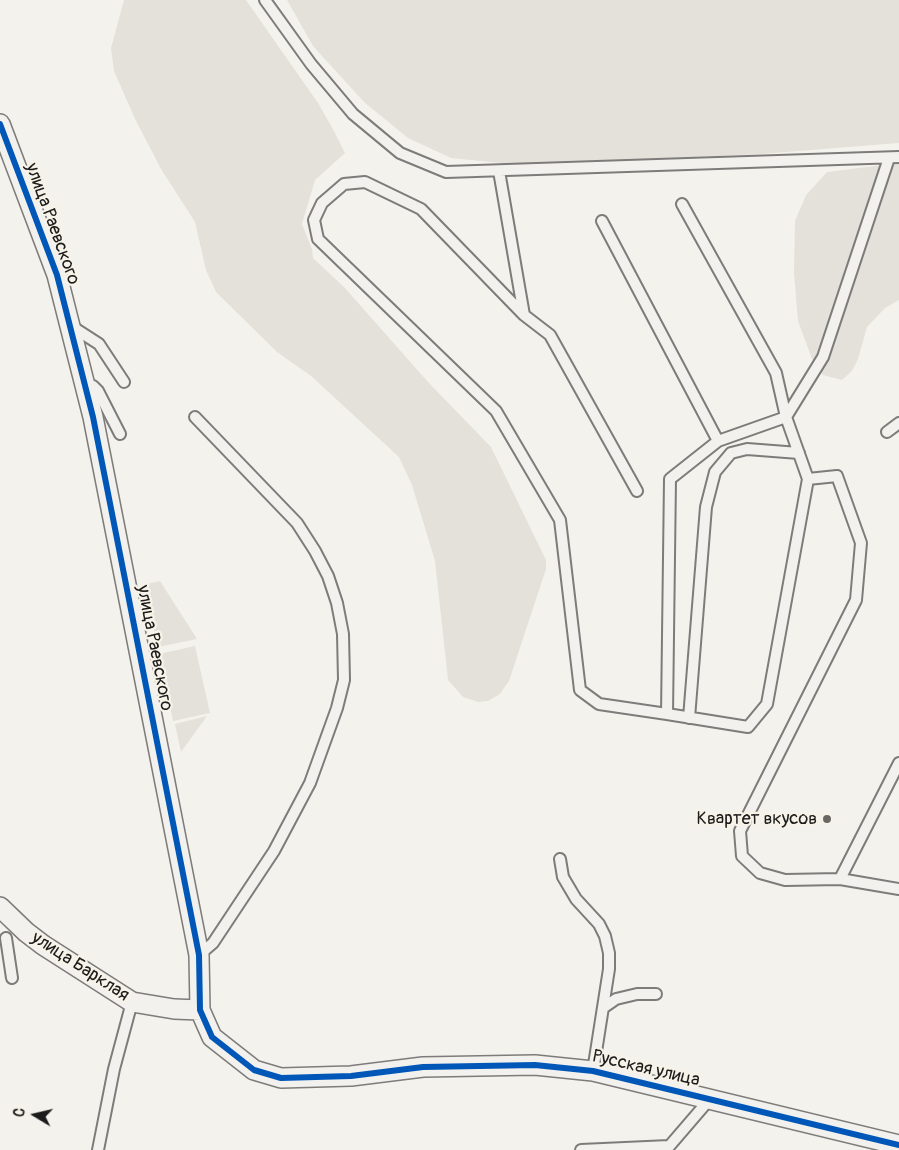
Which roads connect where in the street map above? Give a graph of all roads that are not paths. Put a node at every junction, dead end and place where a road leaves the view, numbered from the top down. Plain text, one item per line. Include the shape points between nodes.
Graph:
1 (265, 0) edge
2 (0, 124) edge
3 (894, 158) edge
4 (499, 171) junction
5 (682, 204) dead end
6 (602, 221) dead end
7 (524, 315) junction
8 (70, 326) junction
9 (124, 382) dead end
10 (85, 386) junction
11 (195, 417) dead end
12 (786, 417) junction
13 (899, 423) edge
14 (887, 432) dead end
15 (120, 434) dead end
16 (718, 441) junction
17 (799, 453) junction
18 (808, 478) junction
19 (637, 491) dead end
20 (667, 714) junction
21 (689, 718) junction
22 (899, 762) edge
23 (560, 859) dead end
24 (840, 879) junction
25 (899, 889) edge
26 (0, 907) edge
27 (26, 932) junction
28 (3, 939) edge
29 (198, 955) junction
30 (12, 978) dead end
31 (656, 994) dead end
32 (132, 1002) junction
33 (603, 1008) junction
34 (200, 1010) junction
35 (593, 1071) junction
36 (351, 1076) joint
37 (709, 1100) junction
38 (899, 1145) edge
39 (668, 1148) edge
40 (98, 1150) edge
41 (581, 1150) edge

1 - 4 lane via 311,64 353,114 400,153 446,172
2 - 8 street, улица Раевского via 57,275
3 - 4 lane
3 - 12 lane via 823,357
4 - 7 lane
5 - 12 lane via 776,373
6 - 16 lane
7 - 19 lane via 550,335
7 - 20 lane via 421,209 365,182 344,184 322,203 314,220 318,239 496,411 560,520 580,690 599,704
8 - 9 lane via 99,344
8 - 10 street, улица Раевского
10 - 15 lane via 93,386 98,391
10 - 29 street, улица Раевского
11 - 29 lane via 297,523 328,576 343,634 344,680 310,783 274,851 213,943
12 - 16 lane
12 - 17 lane
13 - 14 lane
16 - 20 lane via 670,479
17 - 18 lane
17 - 21 lane via 747,449 731,453 715,472 706,507
18 - 21 lane via 767,704 748,727
18 - 24 lane via 837,476 861,543 856,600 740,831 742,856 760,873 785,880
20 - 21 lane
22 - 24 lane
23 - 33 lane via 564,877 576,899 599,924 605,936 609,969
24 - 25 lane
26 - 27 street, улица Барклая
27 - 28 lane
27 - 32 street, улица Барклая
28 - 30 lane
29 - 34 street, улица Раевского
31 - 33 lane via 616,999
32 - 34 street, улица Барклая
32 - 40 lane via 114,1068
33 - 35 lane
34 - 36 street, улица Раевского via 212,1037 254,1070 297,1079
35 - 36 street, Русская улица via 535,1065 423,1066
35 - 37 street, Русская улица
37 - 38 street, Русская улица
37 - 39 lane
39 - 41 lane

